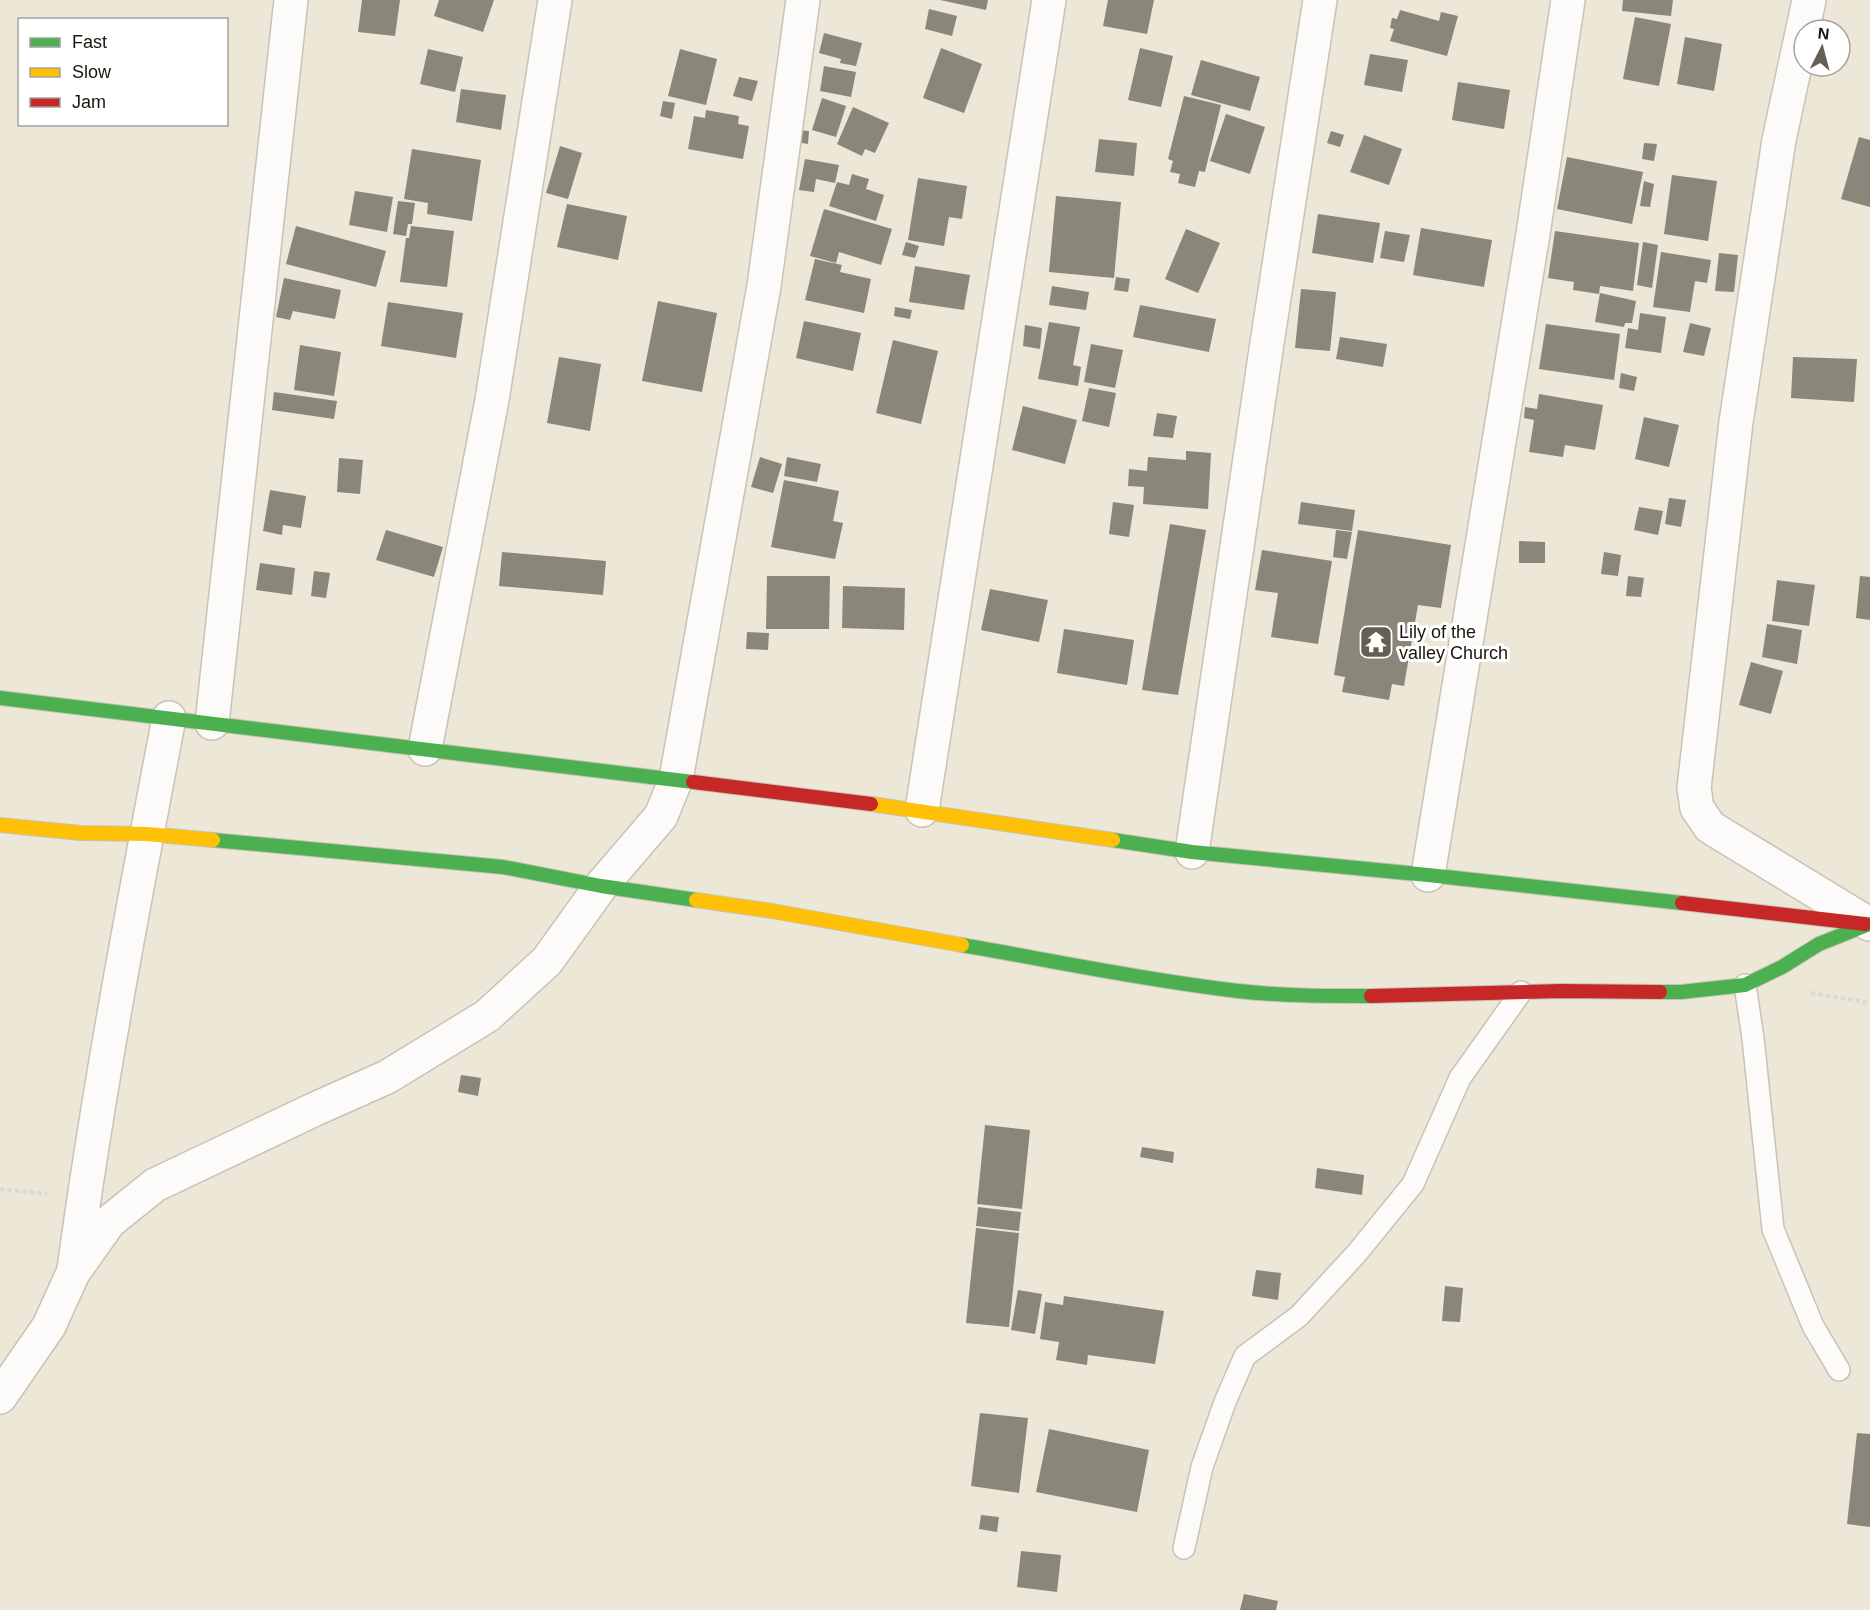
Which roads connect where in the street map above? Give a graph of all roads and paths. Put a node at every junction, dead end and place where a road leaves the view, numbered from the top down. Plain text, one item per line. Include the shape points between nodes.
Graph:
1 (291, 0) edge
2 (555, 0) edge
3 (803, 0) edge
4 (1049, 0) edge
5 (1320, 0) edge
6 (1568, 0) edge
7 (1809, 0) edge
8 (0, 698) edge
9 (169, 718) junction
10 (212, 723) junction
11 (426, 749) junction
12 (676, 779) junction
13 (922, 810) junction
14 (0, 825) edge
15 (147, 834) junction
16 (1192, 852) junction
17 (1428, 875) junction
18 (601, 886) junction
19 (1870, 924) edge
20 (1782, 967) junction
21 (1745, 985) junction
22 (1521, 992) junction
23 (1870, 1003) edge
24 (0, 1190) edge
25 (84, 1198) junction
26 (73, 1273) junction
27 (1839, 1370) dead end
28 (0, 1397) edge
29 (1184, 1548) dead end

1 - 10 street
2 - 11 street via 492,400
3 - 12 street via 764,286
4 - 13 street
5 - 16 street
6 - 17 street
7 - 19 street via 1779,140 1736,422 1694,788 1697,808 1710,827
8 - 9 street
9 - 10 street
9 - 15 street
10 - 11 street
11 - 12 street
12 - 13 street
12 - 18 street via 661,816
13 - 16 street
14 - 15 street via 81,833
15 - 18 street via 503,867
15 - 25 street
16 - 17 street
17 - 19 street
18 - 22 street via 772,910 1239,991 1313,997
18 - 26 street via 547,961 487,1016 387,1077 155,1185 109,1222
19 - 20 street via 1819,945
20 - 21 street
20 - 23 path via 1798,988 1815,995
21 - 22 street via 1681,992
21 - 27 lane via 1773,1229 1813,1326
22 - 29 lane via 1460,1078 1413,1184 1299,1316 1245,1356 1202,1467
24 - 25 path
25 - 26 street
26 - 28 street via 49,1326

